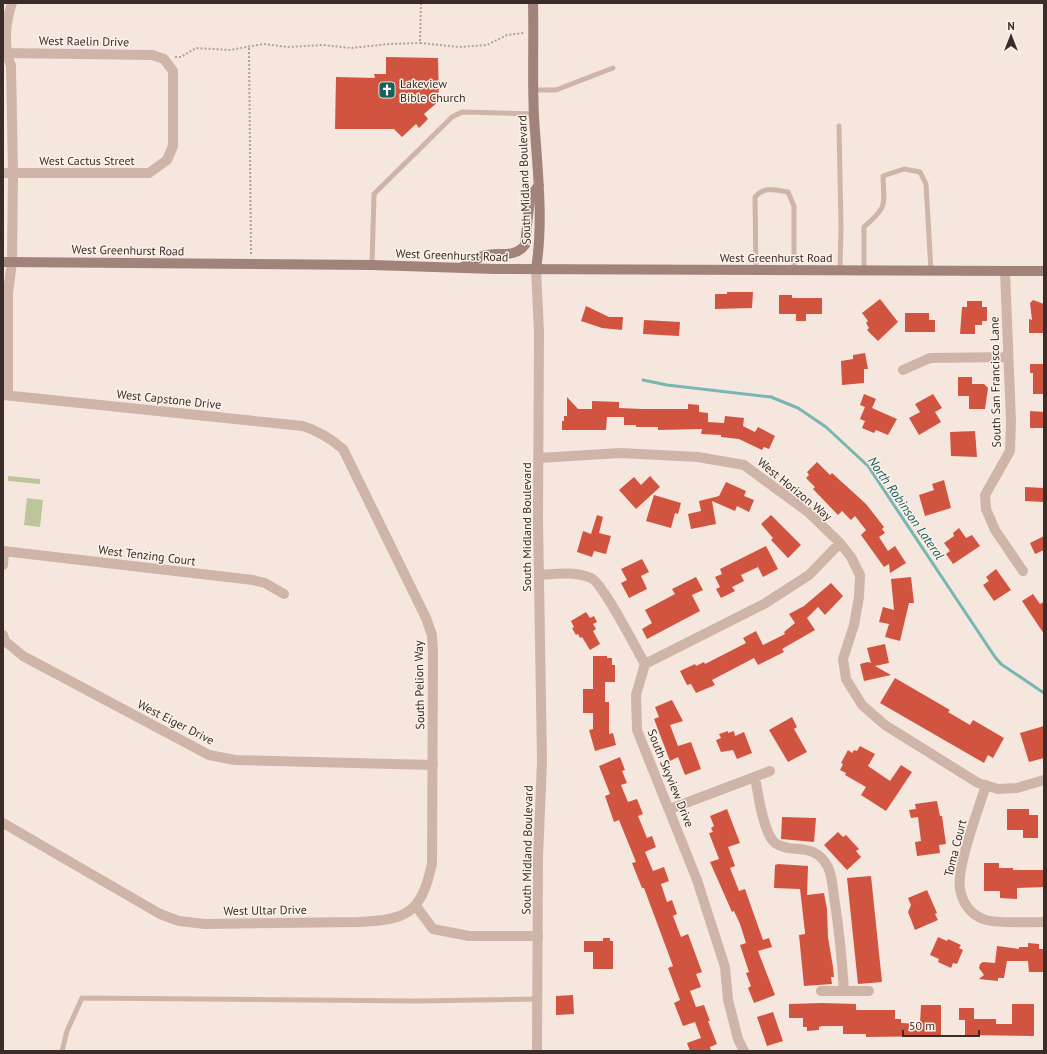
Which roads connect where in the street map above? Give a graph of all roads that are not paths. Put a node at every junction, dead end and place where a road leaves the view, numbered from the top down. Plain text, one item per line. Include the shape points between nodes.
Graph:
1 (12, 3) edge
2 (533, 3) edge
3 (4, 55) edge
4 (613, 68) dead end
5 (534, 90) junction
6 (534, 114) junction
7 (839, 126) dead end
8 (166, 160) joint
9 (8, 173) edge
10 (539, 185) junction
11 (7, 262) edge
12 (372, 265) junction
13 (461, 268) junction
14 (536, 269) junction
15 (756, 270) junction
16 (794, 270) junction
17 (840, 270) junction
18 (864, 270) junction
19 (931, 271) junction
20 (1005, 271) junction
21 (1044, 271) edge
22 (1007, 357) junction
23 (903, 370) dead end
24 (6, 395) edge
25 (331, 438) joint
26 (539, 458) junction
27 (840, 543) junction
28 (4, 551) edge
29 (3, 564) edge
30 (1022, 571) dead end
31 (539, 575) junction
32 (284, 594) dead end
33 (3, 635) edge
34 (645, 664) junction
35 (433, 764) junction
36 (770, 771) dead end
37 (755, 777) junction
38 (1044, 780) edge
39 (986, 785) junction
40 (670, 809) junction
41 (3, 823) edge
42 (416, 906) junction
43 (1044, 922) edge
44 (538, 936) junction
45 (821, 990) dead end
46 (844, 991) junction
47 (869, 991) dead end
48 (538, 999) junction
49 (62, 1051) edge
50 (537, 1051) edge
51 (744, 1051) edge

1 - 3 street
2 - 5 main road, South Midland Boulevard
3 - 8 street, West Raelin Drive via 152,55 164,59 172,71 172,146
3 - 9 street via 11,66
4 - 5 lane via 556,90
5 - 6 main road, South Midland Boulevard
6 - 10 main road, South Midland Boulevard
6 - 12 lane via 462,112 452,117 374,194
7 - 17 lane
8 - 9 street, West Cactus Street via 149,173
9 - 11 street
10 - 13 main road via 530,197 525,245 521,251 486,255
10 - 14 main road, South Midland Boulevard via 540,244
11 - 12 main road, West Greenhurst Road
11 - 24 street
12 - 13 main road, West Greenhurst Road
13 - 14 main road, West Greenhurst Road
14 - 15 main road, West Greenhurst Road
14 - 26 street, South Midland Boulevard
15 - 16 main road, West Greenhurst Road
15 - 16 lane via 755,197 768,189 788,192 794,206
16 - 17 main road, West Greenhurst Road
17 - 18 main road, West Greenhurst Road
18 - 19 main road, West Greenhurst Road
18 - 19 lane via 864,227 881,212 884,205 883,176 904,169 920,172 926,184
19 - 20 main road, West Greenhurst Road
20 - 21 main road, West Greenhurst Road
20 - 22 street, South San Francisco Lane
22 - 23 street via 930,358
22 - 30 street, South San Francisco Lane via 1010,451 984,494 986,509 995,530
24 - 25 street, West Capstone Drive via 302,426
25 - 35 street, South Pelion Way via 343,449 354,470 430,629 433,653
26 - 27 street, West Horizon Way via 620,453 698,457 744,464 808,512
26 - 31 street, South Midland Boulevard
27 - 34 street via 809,575 764,604
27 - 39 street, West Horizon Way via 860,575 854,625 843,659 846,679 862,705 885,725
28 - 29 street
28 - 32 street, West Tenzing Court via 253,580 265,583
31 - 34 street via 573,573 593,578 607,595
31 - 44 street, South Midland Boulevard via 542,762
33 - 35 street, West Eiger Drive via 4,641 23,656 209,755 235,760
34 - 40 street, South Skyview Drive via 636,695 638,730
35 - 42 street, South Pelion Way via 432,864 427,888
36 - 37 street
37 - 40 street
37 - 46 street via 768,832 776,843 807,849 816,854 828,867 838,923
38 - 39 street, West Horizon Way via 1017,788 998,789
39 - 43 street, Toma Court via 964,860 960,888 963,901 972,913 983,920
40 - 51 street, South Skyview Drive via 698,880 725,967 728,1000 738,1039
41 - 42 street, West Ultar Drive via 160,914 179,922 205,924 383,921 398,918
42 - 44 street via 434,929 469,936
44 - 48 street, South Midland Boulevard
45 - 46 street
46 - 47 street
48 - 49 lane via 417,1001 82,998 67,1031
48 - 50 street, South Midland Boulevard

